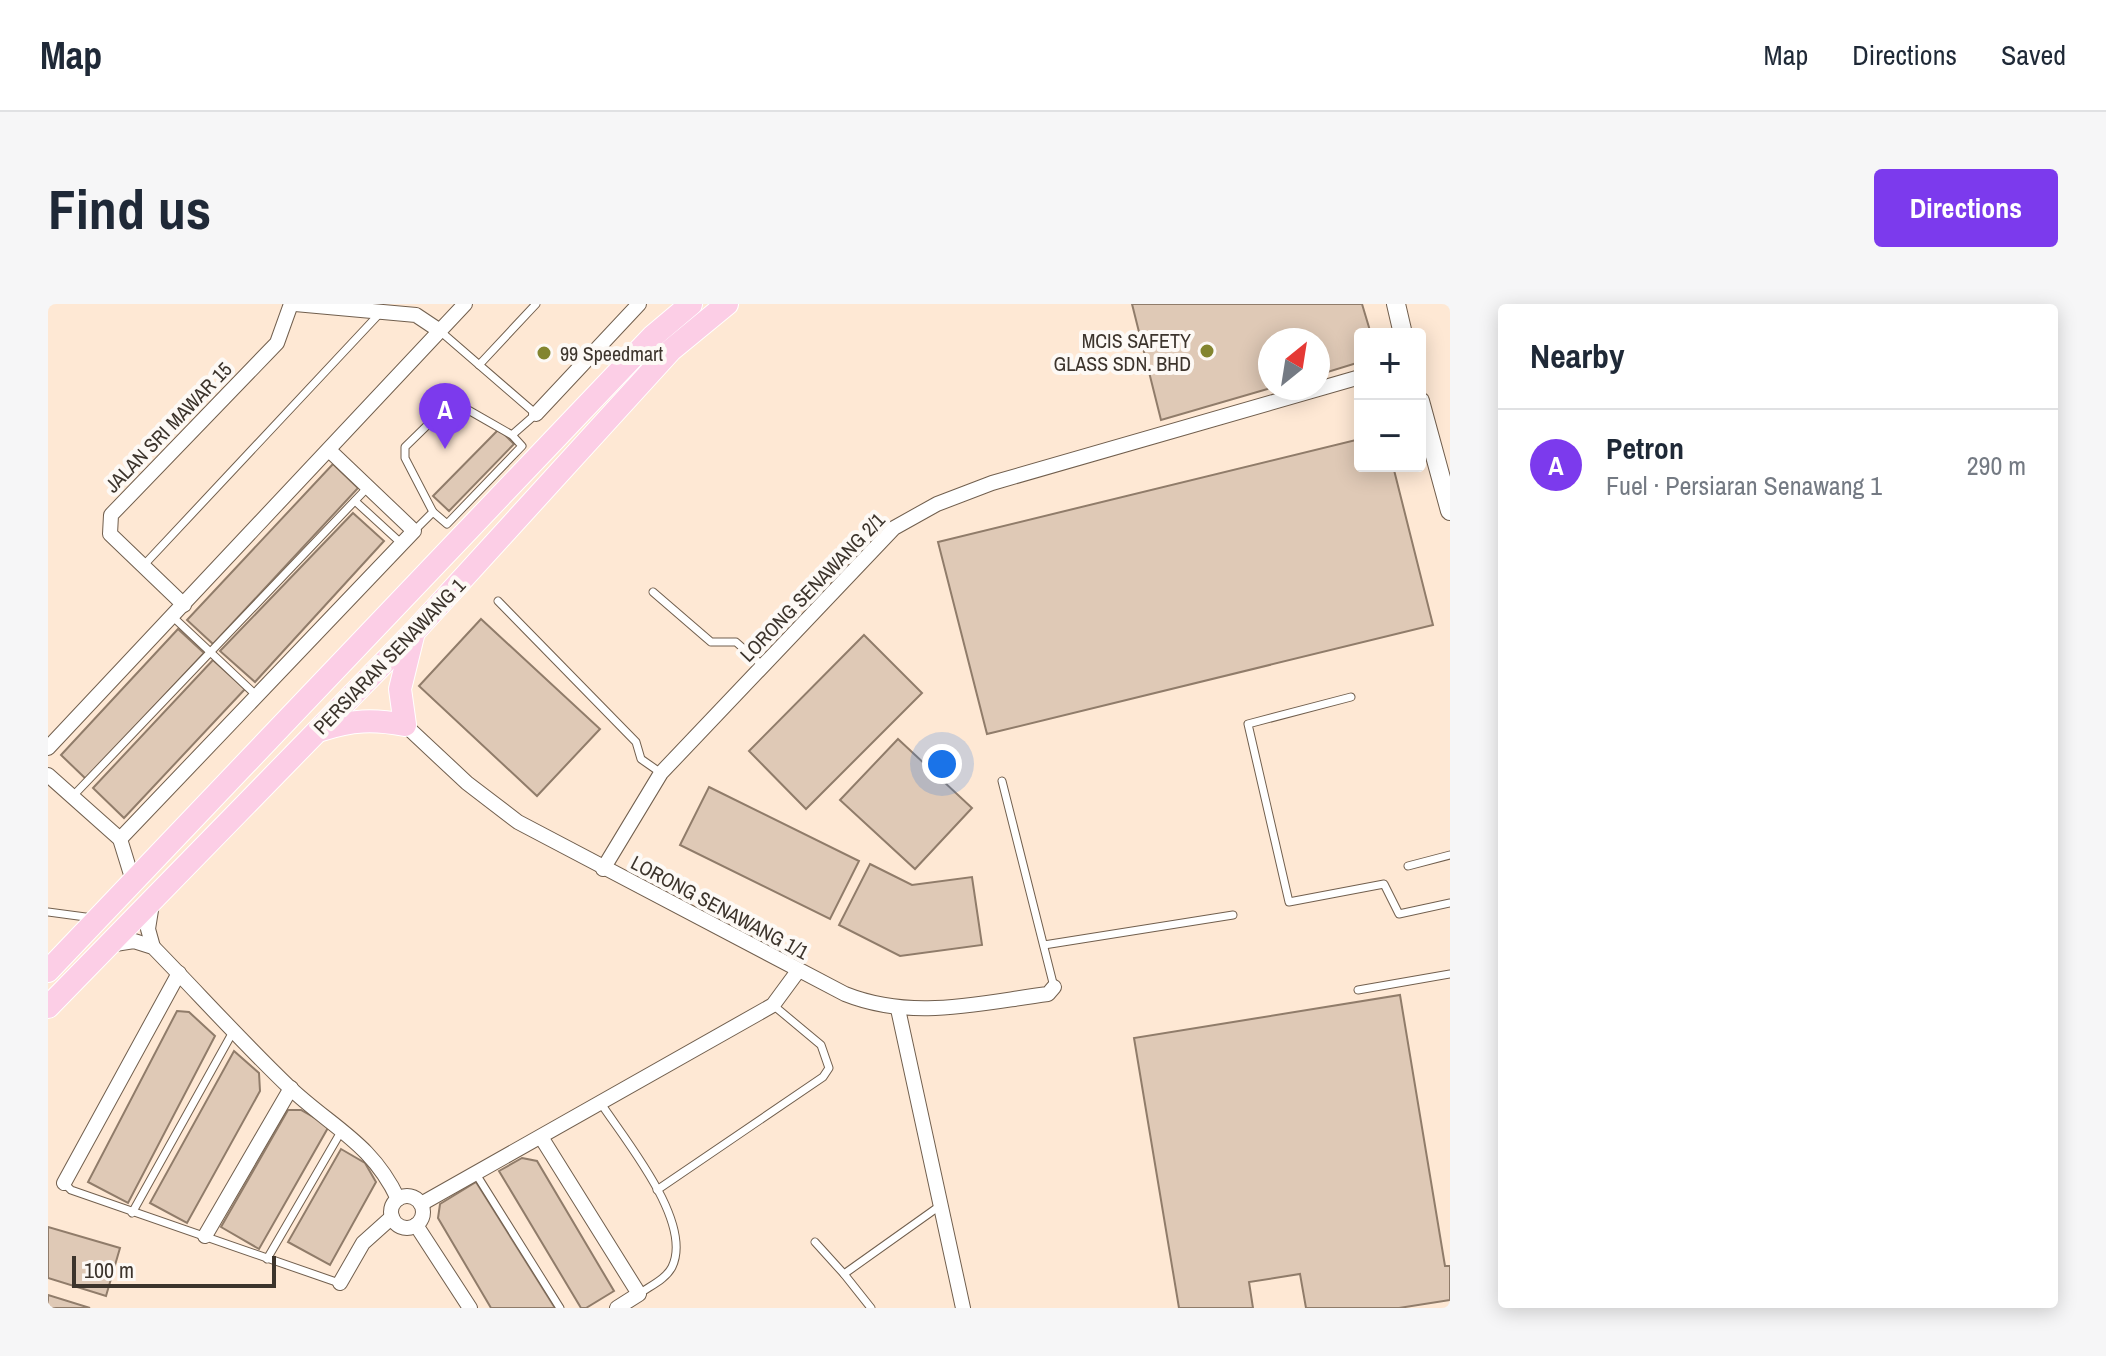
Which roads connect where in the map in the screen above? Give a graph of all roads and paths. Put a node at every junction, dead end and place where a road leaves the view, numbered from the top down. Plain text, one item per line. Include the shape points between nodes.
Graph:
1 (293, 304) edge
2 (465, 304) edge
3 (536, 304) edge
4 (639, 304) edge
5 (671, 304) edge
6 (691, 304) edge
7 (727, 304) edge
8 (1396, 304) edge
9 (382, 311) junction
10 (1402, 328) edge
11 (440, 331) junction
12 (652, 337) junction
13 (479, 365) junction
14 (1354, 379) edge
15 (536, 414) junction
16 (1426, 423) edge
17 (512, 435) junction
18 (329, 450) junction
19 (521, 462) junction
20 (368, 487) junction
21 (355, 501) junction
22 (1450, 511) edge
23 (433, 512) junction
24 (467, 519) junction
25 (414, 531) junction
26 (402, 544) junction
27 (143, 566) junction
28 (653, 592) dead end
29 (498, 601) dead end
30 (184, 605) junction
31 (173, 617) junction
32 (415, 631) junction
33 (211, 652) junction
34 (763, 666) junction
35 (257, 696) junction
36 (1351, 697) dead end
37 (405, 725) junction
38 (317, 732) junction
39 (48, 748) edge
40 (661, 773) junction
41 (48, 775) edge
42 (1002, 781) dead end
43 (72, 797) junction
44 (120, 839) junction
45 (1450, 855) edge
46 (1408, 866) dead end
47 (603, 869) junction
48 (133, 881) junction
49 (158, 891) junction
50 (1450, 903) edge
51 (48, 912) edge
52 (1233, 915) dead end
53 (98, 919) junction
54 (1044, 945) junction
55 (106, 946) junction
56 (153, 947) junction
57 (48, 971) edge
58 (798, 971) junction
59 (179, 973) junction
60 (1450, 974) edge
61 (1054, 987) joint
62 (1358, 990) dead end
63 (773, 1005) junction
64 (48, 1007) edge
65 (898, 1009) junction
66 (234, 1030) junction
67 (291, 1088) junction
68 (600, 1102) junction
69 (342, 1130) junction
70 (541, 1137) junction
71 (476, 1174) junction
72 (64, 1183) joint
73 (657, 1190) junction
74 (398, 1199) junction
75 (421, 1204) junction
76 (941, 1205) junction
77 (132, 1213) junction
78 (392, 1217) junction
79 (416, 1225) junction
80 (205, 1236) junction
81 (815, 1242) dead end
82 (267, 1259) junction
83 (844, 1274) junction
84 (340, 1283) joint
85 (639, 1294) junction
86 (470, 1308) edge
87 (560, 1308) edge
88 (617, 1308) edge
89 (871, 1308) edge
90 (963, 1308) edge

1 - 9 street
1 - 27 street, JALAN SRI MAWAR 15 via 277,343 111,515 110,534
2 - 11 street
3 - 13 lane
4 - 15 street
5 - 12 main road
6 - 12 main road, PERSIARAN SENAWANG 1
7 - 32 main road, PERSIARAN SENAWANG 1 via 671,350
8 - 10 street
9 - 11 street via 416,315
9 - 27 lane
11 - 13 lane
11 - 18 street
12 - 19 main road, PERSIARAN SENAWANG 1
13 - 15 lane
14 - 34 street, LORONG SENAWANG 2/1 via 992,483 937,504 894,528
15 - 17 lane
16 - 22 street
17 - 19 lane via 522,446
17 - 23 lane via 456,403 448,405 405,447 405,458
18 - 20 street
18 - 30 street
19 - 24 main road, PERSIARAN SENAWANG 1
20 - 21 lane
20 - 25 street
21 - 26 lane
21 - 33 lane
23 - 24 lane via 447,524
23 - 25 lane
24 - 48 main road, PERSIARAN SENAWANG 1
25 - 26 street
26 - 35 street
27 - 30 street, JALAN SRI MAWAR 15
28 - 34 lane via 711,642 736,642
29 - 40 lane via 636,742 641,759
30 - 31 street
31 - 33 lane
31 - 39 street
32 - 37 main road via 401,673
32 - 38 main road, PERSIARAN SENAWANG 1
33 - 35 lane
33 - 43 lane
34 - 40 street, LORONG SENAWANG 2/1
35 - 44 street
36 - 50 lane via 1248,724 1289,902 1384,884 1399,914
37 - 38 main road via 353,720
37 - 47 street, LORONG SENAWANG 1/1 via 511,818
38 - 49 main road, PERSIARAN SENAWANG 1
40 - 47 street, LORONG SENAWANG 2/1
41 - 43 street
42 - 54 lane
43 - 44 street
44 - 48 street
45 - 46 lane
47 - 58 street, LORONG SENAWANG 1/1
48 - 53 main road, PERSIARAN SENAWANG 1
49 - 55 main road, PERSIARAN SENAWANG 1
49 - 56 street via 148,915
51 - 53 lane
52 - 54 lane
53 - 57 main road, PERSIARAN SENAWANG 1
54 - 61 lane
55 - 56 street via 134,941
55 - 64 main road, PERSIARAN SENAWANG 1
56 - 59 street
58 - 63 street
58 - 65 street, LORONG SENAWANG 1/1 via 872,1005
59 - 66 street
59 - 72 street
60 - 62 lane
61 - 65 street, LORONG SENAWANG 1/1 via 1048,994
63 - 68 street
63 - 73 lane via 821,1045 829,1068
65 - 76 street
66 - 67 street
66 - 77 lane
67 - 69 street
67 - 80 street
68 - 70 street
68 - 73 lane
69 - 74 street via 384,1169
69 - 82 lane
70 - 71 street
70 - 85 street
71 - 75 street
71 - 87 lane
72 - 77 lane
73 - 85 lane via 671,1216 676,1249 663,1278
74 - 75 street via 408,1196
74 - 78 street
75 - 79 street via 423,1213
76 - 83 lane
76 - 90 street
77 - 80 lane
78 - 79 street via 402,1227
78 - 84 street via 363,1243
79 - 86 street
80 - 82 lane
81 - 83 lane
82 - 84 lane
83 - 89 lane
85 - 88 street

